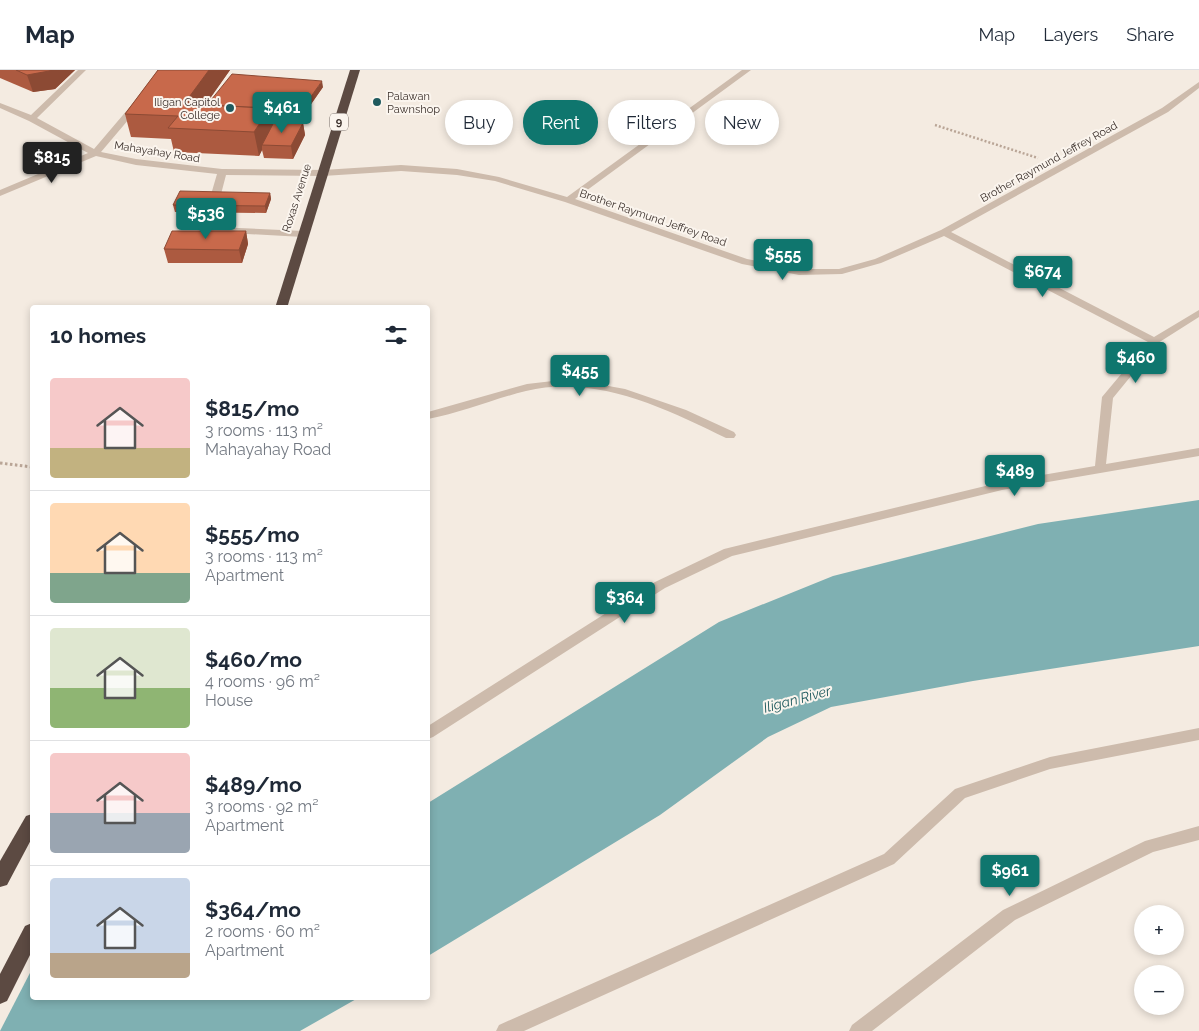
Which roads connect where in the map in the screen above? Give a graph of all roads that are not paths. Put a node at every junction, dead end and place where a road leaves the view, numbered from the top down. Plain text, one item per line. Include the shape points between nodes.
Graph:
1 (82, 70) edge
2 (355, 70) edge
3 (747, 70) edge
4 (1199, 84) edge
5 (140, 100) edge
6 (0, 105) edge
7 (32, 119) junction
8 (95, 153) junction
9 (222, 172) junction
10 (323, 173) junction
11 (0, 193) edge
12 (215, 198) edge
13 (568, 200) junction
14 (212, 212) edge
15 (944, 232) junction
16 (303, 234) junction
17 (282, 305) edge
18 (1199, 313) edge
19 (1154, 342) junction
20 (430, 415) edge
21 (730, 435) dead end
22 (1199, 452) edge
23 (1100, 470) junction
24 (430, 732) edge
25 (1199, 734) edge
26 (30, 827) edge
27 (1199, 833) edge
28 (0, 879) edge
29 (30, 936) edge
30 (0, 994) edge
31 (505, 1031) edge
32 (858, 1031) edge

1 - 7 street
2 - 10 highway, Roxas Avenue / 9
3 - 13 street
4 - 15 street, Brother Raymund Jeffrey Road via 1165,110
5 - 8 street
6 - 7 street, Mahayahay Road
7 - 8 street, Mahayahay Road
8 - 9 street, Mahayahay Road via 136,162
8 - 11 street
9 - 10 street, Mahayahay Road
9 - 12 street
10 - 13 street, Brother Raymund Jeffrey Road via 401,168 457,172 496,179
10 - 16 highway, Roxas Avenue / 9
13 - 15 street, Brother Raymund Jeffrey Road via 745,262 799,272 839,272 878,260
14 - 16 street via 207,227 214,230
15 - 19 street
16 - 17 highway, Roxas Avenue / 9
18 - 19 street
19 - 23 street via 1108,397
20 - 21 street via 527,387 570,382 621,391 682,412
22 - 23 street
23 - 24 street via 1002,486 728,552 660,585
25 - 31 street via 1050,763 960,793 889,859
26 - 28 highway
27 - 32 street via 1150,846 1009,915
29 - 30 highway

